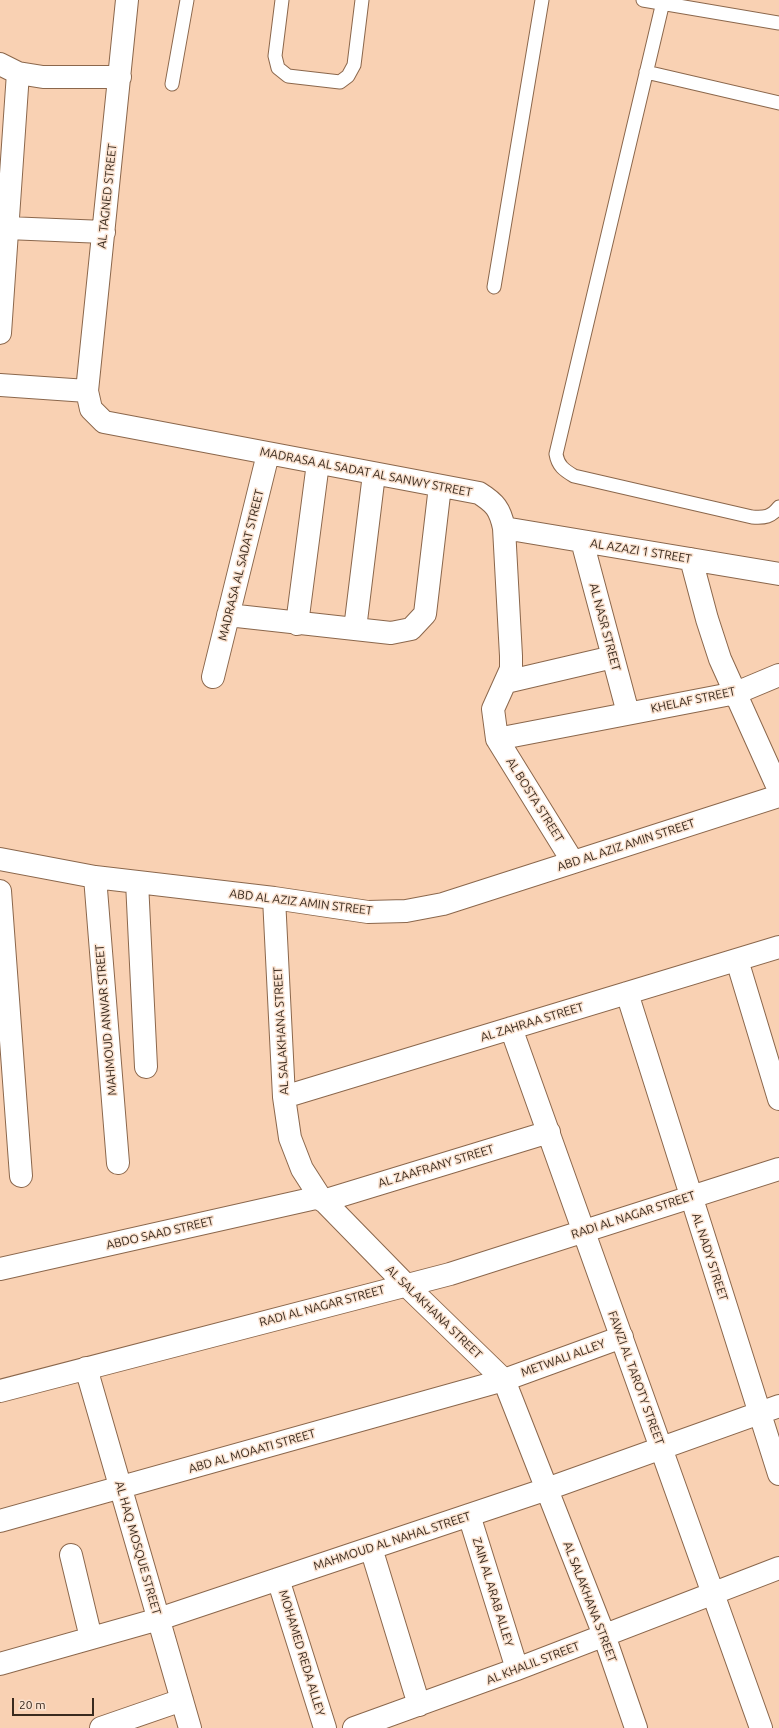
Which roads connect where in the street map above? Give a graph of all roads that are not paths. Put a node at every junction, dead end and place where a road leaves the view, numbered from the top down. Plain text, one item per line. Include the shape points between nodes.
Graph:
1 (127, 0) edge
2 (187, 0) edge
3 (282, 0) edge
4 (362, 0) edge
5 (542, 0) edge
6 (643, 0) edge
7 (663, 2) junction
8 (779, 23) edge
9 (9, 69) edge
10 (646, 72) junction
11 (120, 77) junction
12 (172, 84) dead end
13 (779, 103) edge
14 (5, 219) edge
15 (104, 232) junction
16 (494, 287) dead end
17 (0, 333) edge
18 (0, 385) edge
19 (87, 391) junction
20 (268, 454) junction
21 (318, 463) junction
22 (374, 474) junction
23 (440, 486) junction
24 (779, 506) edge
25 (504, 528) junction
26 (582, 541) junction
27 (691, 559) junction
28 (779, 574) edge
29 (228, 615) junction
30 (297, 624) junction
31 (355, 629) junction
32 (613, 657) junction
33 (779, 675) edge
34 (213, 677) dead end
35 (506, 682) junction
36 (736, 693) junction
37 (628, 714) junction
38 (497, 739) junction
39 (777, 778) edge
40 (779, 796) edge
41 (0, 859) edge
42 (573, 862) junction
43 (95, 877) junction
44 (137, 882) junction
45 (0, 891) edge
46 (274, 898) junction
47 (779, 947) edge
48 (736, 960) junction
49 (627, 993) junction
50 (512, 1028) junction
51 (146, 1067) dead end
52 (8, 1097) edge
53 (284, 1097) junction
54 (779, 1099) edge
55 (549, 1132) junction
56 (118, 1163) dead end
57 (779, 1169) edge
58 (21, 1176) dead end
59 (691, 1197) junction
60 (322, 1199) junction
61 (584, 1231) junction
62 (0, 1269) edge
63 (405, 1284) junction
64 (622, 1337) junction
65 (86, 1368) junction
66 (504, 1380) junction
67 (0, 1391) edge
68 (769, 1410) edge
69 (661, 1448) junction
70 (779, 1474) edge
71 (121, 1488) junction
72 (547, 1489) junction
73 (469, 1515) junction
74 (0, 1522) edge
75 (371, 1548) junction
76 (71, 1555) dead end
77 (779, 1568) edge
78 (278, 1579) junction
79 (714, 1594) junction
80 (159, 1619) junction
81 (604, 1635) junction
82 (91, 1638) junction
83 (0, 1664) edge
84 (517, 1670) junction
85 (182, 1700) junction
86 (420, 1704) junction
87 (101, 1728) edge
88 (190, 1728) edge
89 (325, 1728) edge
90 (354, 1728) edge
91 (636, 1728) edge
92 (762, 1728) edge

1 - 11 street, AL TAGNED STREET
2 - 12 lane
3 - 4 lane via 275,56 278,68 288,76 340,82 348,76 354,65
5 - 16 lane
6 - 7 lane
7 - 8 lane
7 - 10 lane
9 - 11 street via 43,77
9 - 14 street
10 - 13 lane
10 - 24 lane via 556,454 557,461 561,468 574,476 752,517 765,518 774,514
11 - 15 street, AL TAGNED STREET
14 - 15 street
14 - 17 street
15 - 19 street, AL TAGNED STREET
18 - 19 street
19 - 20 street, MADRASA AL SADAT AL SANWY STREET via 91,409 104,422
20 - 21 street, MADRASA AL SADAT AL SANWY STREET
20 - 29 street, MADRASA AL SADAT STREET
21 - 22 street, MADRASA AL SADAT AL SANWY STREET
21 - 30 street
22 - 23 street, MADRASA AL SADAT AL SANWY STREET
22 - 31 street
23 - 25 street, MADRASA AL SADAT AL SANWY STREET via 479,493 492,501 501,513
23 - 31 street via 425,614 411,629 391,633
25 - 26 street, AL AZAZI 1 STREET
25 - 35 street, MADRASA AL SADAT AL SANWY STREET via 511,656 511,669
26 - 27 street, AL AZAZI 1 STREET
26 - 32 street, AL NASR STREET
27 - 28 street, AL AZAZI 1 STREET
27 - 36 street via 720,659
29 - 30 street
29 - 34 street, MADRASA AL SADAT STREET
30 - 31 street
32 - 35 street
32 - 37 street, AL NASR STREET
33 - 36 street, KHELAF STREET
35 - 38 street, MADRASA AL SADAT AL SANWY STREET via 493,709
36 - 37 street, KHELAF STREET
36 - 39 street
37 - 38 street, KHELAF STREET
38 - 42 street, AL BOSTA STREET
40 - 42 street, ABD AL AZIZ AMIN STREET
41 - 43 street, ABD AL AZIZ AMIN STREET
42 - 46 street, ABD AL AZIZ AMIN STREET via 443,904 406,911 368,912
43 - 44 street, ABD AL AZIZ AMIN STREET
43 - 56 street, MAHMOUD ANWAR STREET
44 - 46 street, ABD AL AZIZ AMIN STREET
44 - 51 street
45 - 52 street
46 - 53 street, AL SALAKHANA STREET
47 - 48 street, AL ZAHRAA STREET
48 - 49 street, AL ZAHRAA STREET
48 - 54 street
49 - 50 street, AL ZAHRAA STREET
49 - 59 street, AL NADY STREET
50 - 53 street, AL ZAHRAA STREET
50 - 55 street, FAWZI AL TAROTY STREET
52 - 58 street
53 - 60 street, AL SALAKHANA STREET via 290,1138 302,1169
55 - 60 street, AL ZAAFRANY STREET
55 - 61 street, FAWZI AL TAROTY STREET
57 - 59 street, RADI AL NAGAR STREET
59 - 61 street, RADI AL NAGAR STREET
59 - 68 street, AL NADY STREET
60 - 62 street, ABDO SAAD STREET
60 - 63 street, AL SALAKHANA STREET
61 - 63 street, RADI AL NAGAR STREET via 450,1274
61 - 64 street, FAWZI AL TAROTY STREET
63 - 65 street, RADI AL NAGAR STREET
63 - 66 street, AL SALAKHANA STREET
64 - 66 street, METWALI ALLEY
64 - 69 street, FAWZI AL TAROTY STREET
65 - 67 street, RADI AL NAGAR STREET
65 - 71 street, AL HAQ MOSQUE STREET
66 - 71 street, ABD AL MOAATI STREET
66 - 72 street, AL SALAKHANA STREET
68 - 69 street, MAHMOUD AL NAHAL STREET
68 - 70 street, AL NADY STREET
69 - 72 street, MAHMOUD AL NAHAL STREET
69 - 79 street, FAWZI AL TAROTY STREET
71 - 74 street, ABD AL MOAATI STREET
71 - 80 street, AL HAQ MOSQUE STREET
72 - 73 street, MAHMOUD AL NAHAL STREET
72 - 81 street, AL SALAKHANA STREET
73 - 75 street, MAHMOUD AL NAHAL STREET
73 - 84 street, ZAIN AL ARAB ALLEY
75 - 78 street, MAHMOUD AL NAHAL STREET
75 - 86 street
76 - 82 street
77 - 79 street, AL KHALIL STREET
78 - 80 street, MAHMOUD AL NAHAL STREET
78 - 89 street, MOHAMED REDA ALLEY
79 - 81 street, AL KHALIL STREET
79 - 92 street, FAWZI AL TAROTY STREET
80 - 82 street, MAHMOUD AL NAHAL STREET
80 - 85 street, AL HAQ MOSQUE STREET
81 - 84 street, AL KHALIL STREET
81 - 91 street, AL SALAKHANA STREET
82 - 83 street, MAHMOUD AL NAHAL STREET
84 - 86 street, AL KHALIL STREET
85 - 87 street
85 - 88 street, AL HAQ MOSQUE STREET
86 - 90 street, AL KHALIL STREET

